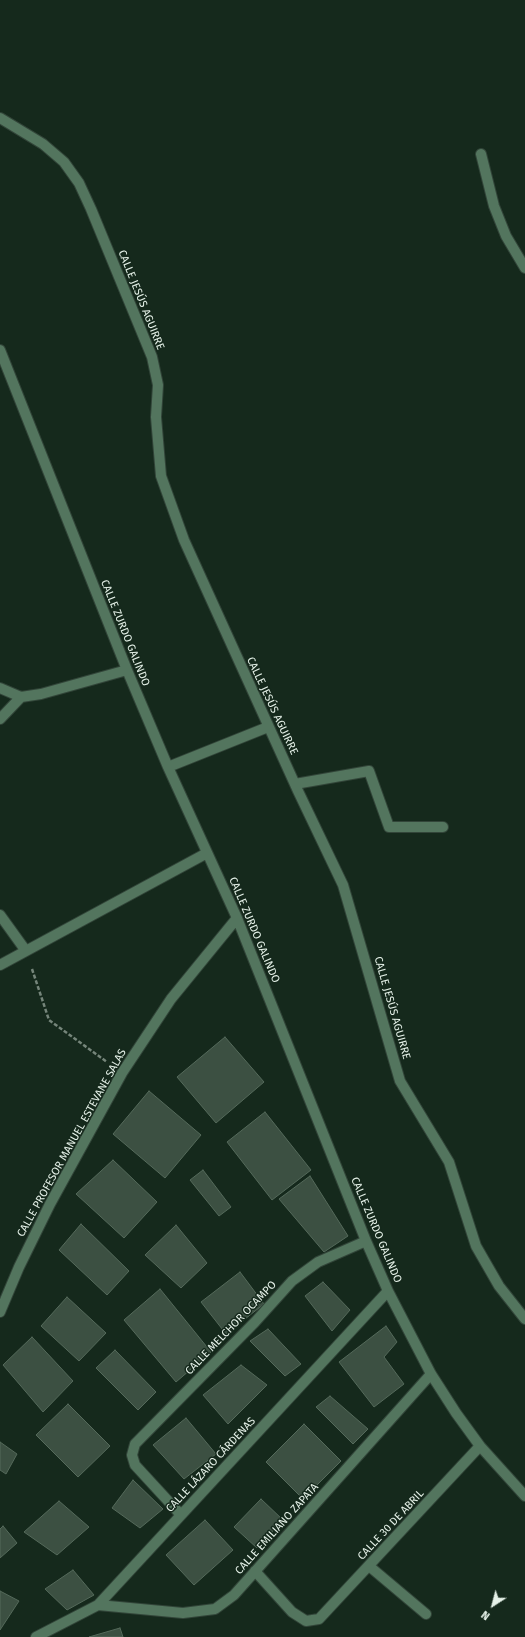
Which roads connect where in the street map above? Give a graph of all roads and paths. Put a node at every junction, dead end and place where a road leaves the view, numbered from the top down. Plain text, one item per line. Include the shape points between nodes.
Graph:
1 (0, 118) edge
2 (481, 154) dead end
3 (525, 268) edge
4 (0, 350) edge
5 (127, 670) junction
6 (0, 688) edge
7 (21, 697) junction
8 (0, 719) edge
9 (268, 727) junction
10 (168, 767) junction
11 (295, 784) junction
12 (443, 827) dead end
13 (207, 853) junction
14 (0, 915) edge
15 (237, 918) junction
16 (26, 951) junction
17 (0, 965) edge
18 (122, 1073) junction
19 (366, 1241) junction
20 (388, 1291) junction
21 (0, 1312) edge
22 (525, 1319) edge
23 (431, 1374) junction
24 (480, 1446) junction
25 (525, 1496) edge
26 (181, 1515) junction
27 (369, 1566) junction
28 (255, 1571) junction
29 (98, 1605) junction
30 (426, 1614) dead end
31 (36, 1637) edge

1 - 9 street, CALLE JESÚS AGUIRRE via 43,144 64,162 91,209 152,357 158,385 156,418 161,476 172,509
2 - 3 street via 494,206 506,236
4 - 5 street, CALLE ZURDO GALINDO
5 - 7 street via 41,694
5 - 10 street, CALLE ZURDO GALINDO
6 - 7 street
7 - 8 street
9 - 10 street
9 - 11 street, CALLE JESÚS AGUIRRE
10 - 13 street, CALLE ZURDO GALINDO
11 - 12 street via 369,771 389,827
11 - 22 street, CALLE JESÚS AGUIRRE via 343,885 400,1081 448,1162 476,1246 499,1286
13 - 15 street, CALLE ZURDO GALINDO
13 - 16 street
14 - 16 street
15 - 18 street, CALLE PROFESOR MANUEL ESTEVANE SALAS via 170,999
15 - 19 street, CALLE ZURDO GALINDO
16 - 17 street
16 - 18 path via 49,1020
18 - 21 street, CALLE PROFESOR MANUEL ESTEVANE SALAS via 50,1204
19 - 20 street, CALLE ZURDO GALINDO
19 - 26 street, CALLE MELCHOR OCAMPO via 318,1262 292,1280 255,1322 135,1444 132,1455 138,1470
20 - 23 street, CALLE ZURDO GALINDO
20 - 26 street, CALLE LÁZARO CÁRDENAS
23 - 24 street, CALLE ZURDO GALINDO
23 - 28 street, CALLE EMILIANO ZAPATA
24 - 25 street, CALLE ZURDO GALINDO
24 - 27 street, CALLE 30 DE ABRIL
26 - 29 street, CALLE LÁZARO CÁRDENAS
27 - 28 street, CALLE 30 DE ABRIL via 318,1619 306,1621 292,1612
27 - 30 street
28 - 29 street, CALLE EMILIANO ZAPATA via 234,1595 215,1608 183,1613
29 - 31 street, CALLE LÁZARO CÁRDENAS

